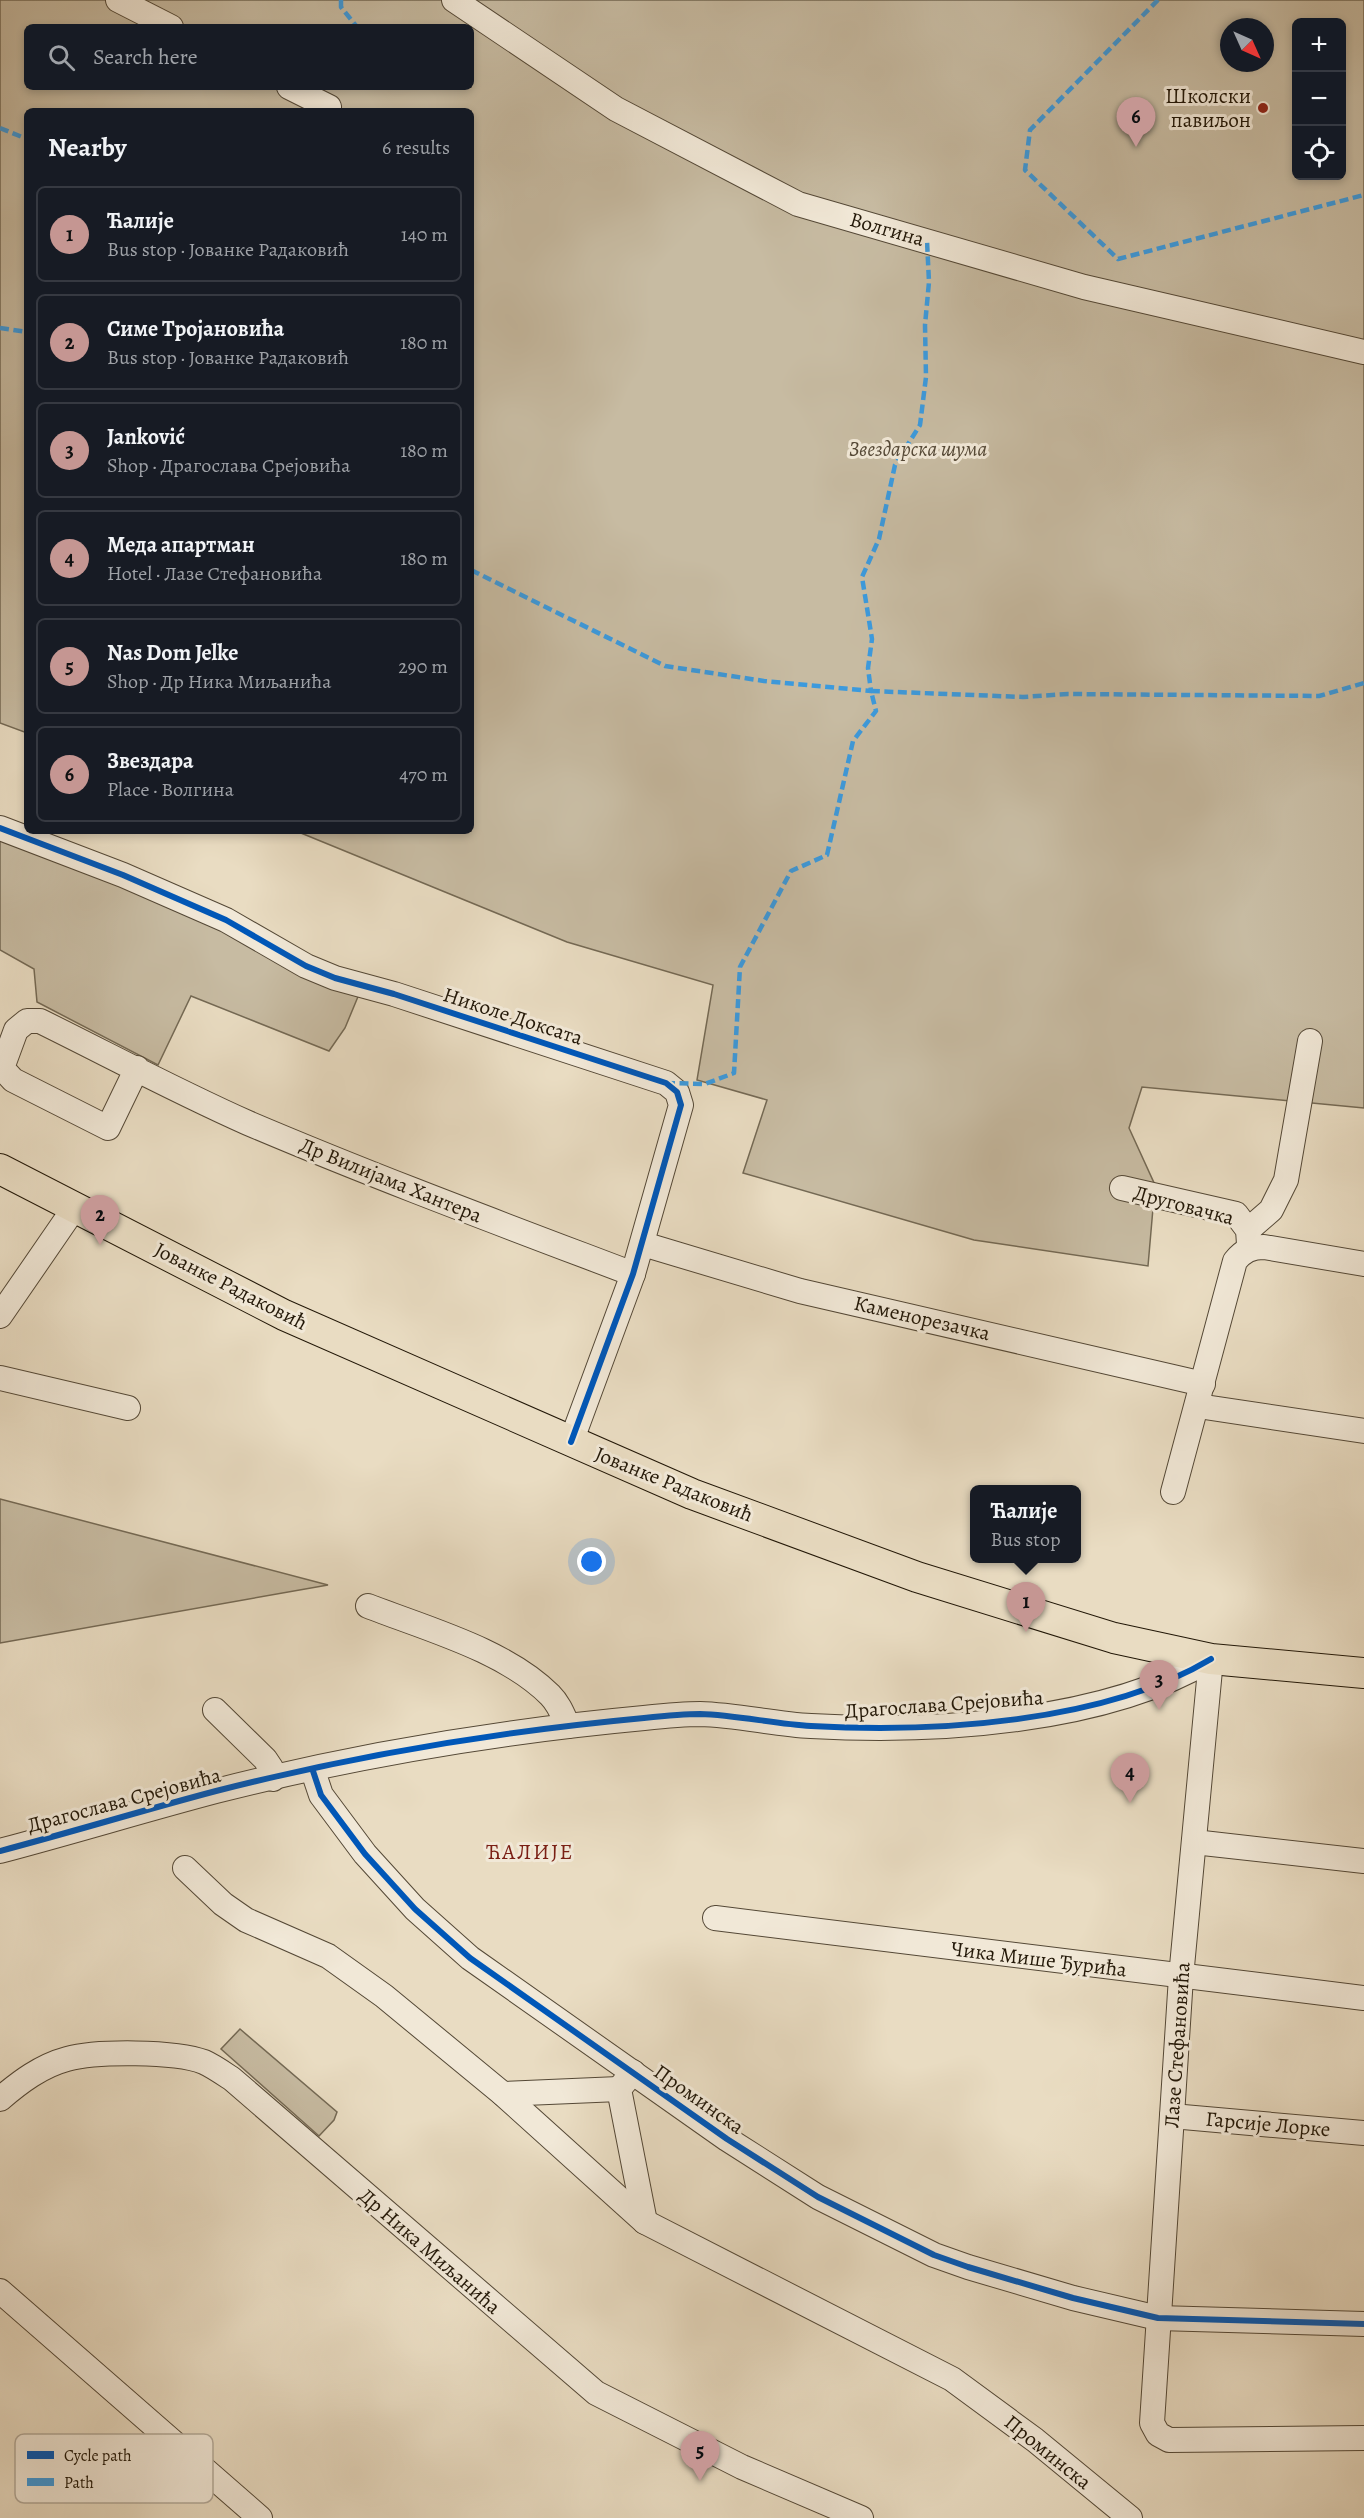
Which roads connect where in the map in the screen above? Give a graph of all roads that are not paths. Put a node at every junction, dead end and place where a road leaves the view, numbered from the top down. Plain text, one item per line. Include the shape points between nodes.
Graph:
1 (118, 0) edge
2 (454, 0) edge
3 (165, 24) edge
4 (295, 90) edge
5 (329, 107) dead end
6 (1364, 352) edge
7 (0, 828) edge
8 (1310, 1041) dead end
9 (145, 1072) junction
10 (0, 1168) edge
11 (1122, 1188) dead end
12 (75, 1208) junction
13 (1249, 1239) junction
14 (643, 1244) junction
15 (1364, 1264) edge
16 (633, 1274) junction
17 (0, 1316) edge
18 (0, 1378) edge
19 (1201, 1395) junction
20 (128, 1408) dead end
21 (1364, 1431) edge
22 (571, 1442) junction
23 (1173, 1492) dead end
24 (368, 1606) dead end
25 (1211, 1659) junction
26 (1364, 1673) edge
27 (215, 1710) dead end
28 (568, 1726) junction
29 (313, 1771) junction
30 (273, 1779) junction
31 (1194, 1842) junction
32 (6, 1843) edge
33 (1364, 1862) edge
34 (185, 1868) dead end
35 (715, 1918) dead end
36 (1181, 1977) junction
37 (1364, 1998) edge
38 (626, 2080) junction
39 (503, 2094) junction
40 (0, 2099) edge
41 (1172, 2116) junction
42 (1364, 2133) edge
43 (645, 2222) junction
44 (0, 2291) edge
45 (1158, 2318) junction
46 (1364, 2324) edge
47 (164, 2434) edge
48 (1364, 2438) edge
49 (213, 2477) edge
50 (260, 2518) edge
51 (861, 2518) edge
52 (1130, 2518) edge

1 - 3 street
2 - 6 street, Волгина via 616,109 798,204 1084,287
4 - 5 street
7 - 14 street, Николе Доксата via 226,920 306,966 335,978 666,1083 676,1092 681,1105
8 - 13 street via 1286,1180 1271,1210
9 - 9 street via 33,1020 16,1030 2,1068 13,1080 108,1128
9 - 16 street, Др Вилијама Хантера via 246,1122
10 - 12 main road, Јованке Радаковић
11 - 13 street, Друговачка via 1236,1214
12 - 17 street
12 - 22 main road, Јованке Радаковић via 284,1315
13 - 15 street, Друговачка via 1264,1247
13 - 19 street via 1235,1261
14 - 16 street, Николе Доксата
14 - 19 street, Каменорезачка via 800,1291
16 - 22 street, Николе Доксата
18 - 20 street
19 - 21 street, Каменорезачка
19 - 23 street
22 - 25 main road, Јованке Радаковић via 692,1494 917,1577 1114,1638
24 - 28 street via 496,1657 551,1696
25 - 26 main road
25 - 28 street, Драгослава Срејовића via 1179,1678 1122,1699 1004,1720 848,1728 699,1714
25 - 31 street, Лазе Стефановића
27 - 30 street via 265,1759
28 - 29 street, Драгослава Срејовића
29 - 30 street, Драгослава Срејовића
29 - 38 street, Проминска via 321,1795 365,1854 415,1909
30 - 32 street, Драгослава Срејовића
31 - 33 street
31 - 36 street, Лазе Стефановића
34 - 39 street, Проминска via 222,1904 246,1920 328,1956 384,1996
35 - 36 street, Чика Мише Ђурића
36 - 37 street, Чика Мише Ђурића
36 - 41 street, Лазе Стефановића
38 - 39 street
38 - 43 street
38 - 45 street, Проминска via 786,2179 934,2254 1020,2284
39 - 43 street, Проминска
40 - 51 street, Др Ника Миљанића via 42,2069 68,2059 141,2054 204,2062 231,2079 596,2393 742,2468
41 - 42 street, Гарсије Лорке
41 - 45 street, Лазе Стефановића
43 - 52 street, Проминска via 952,2379 1035,2440
44 - 47 street
45 - 46 street, Проминска
45 - 48 street, Лазе Стефановића via 1151,2415 1154,2430 1169,2440
49 - 50 street

